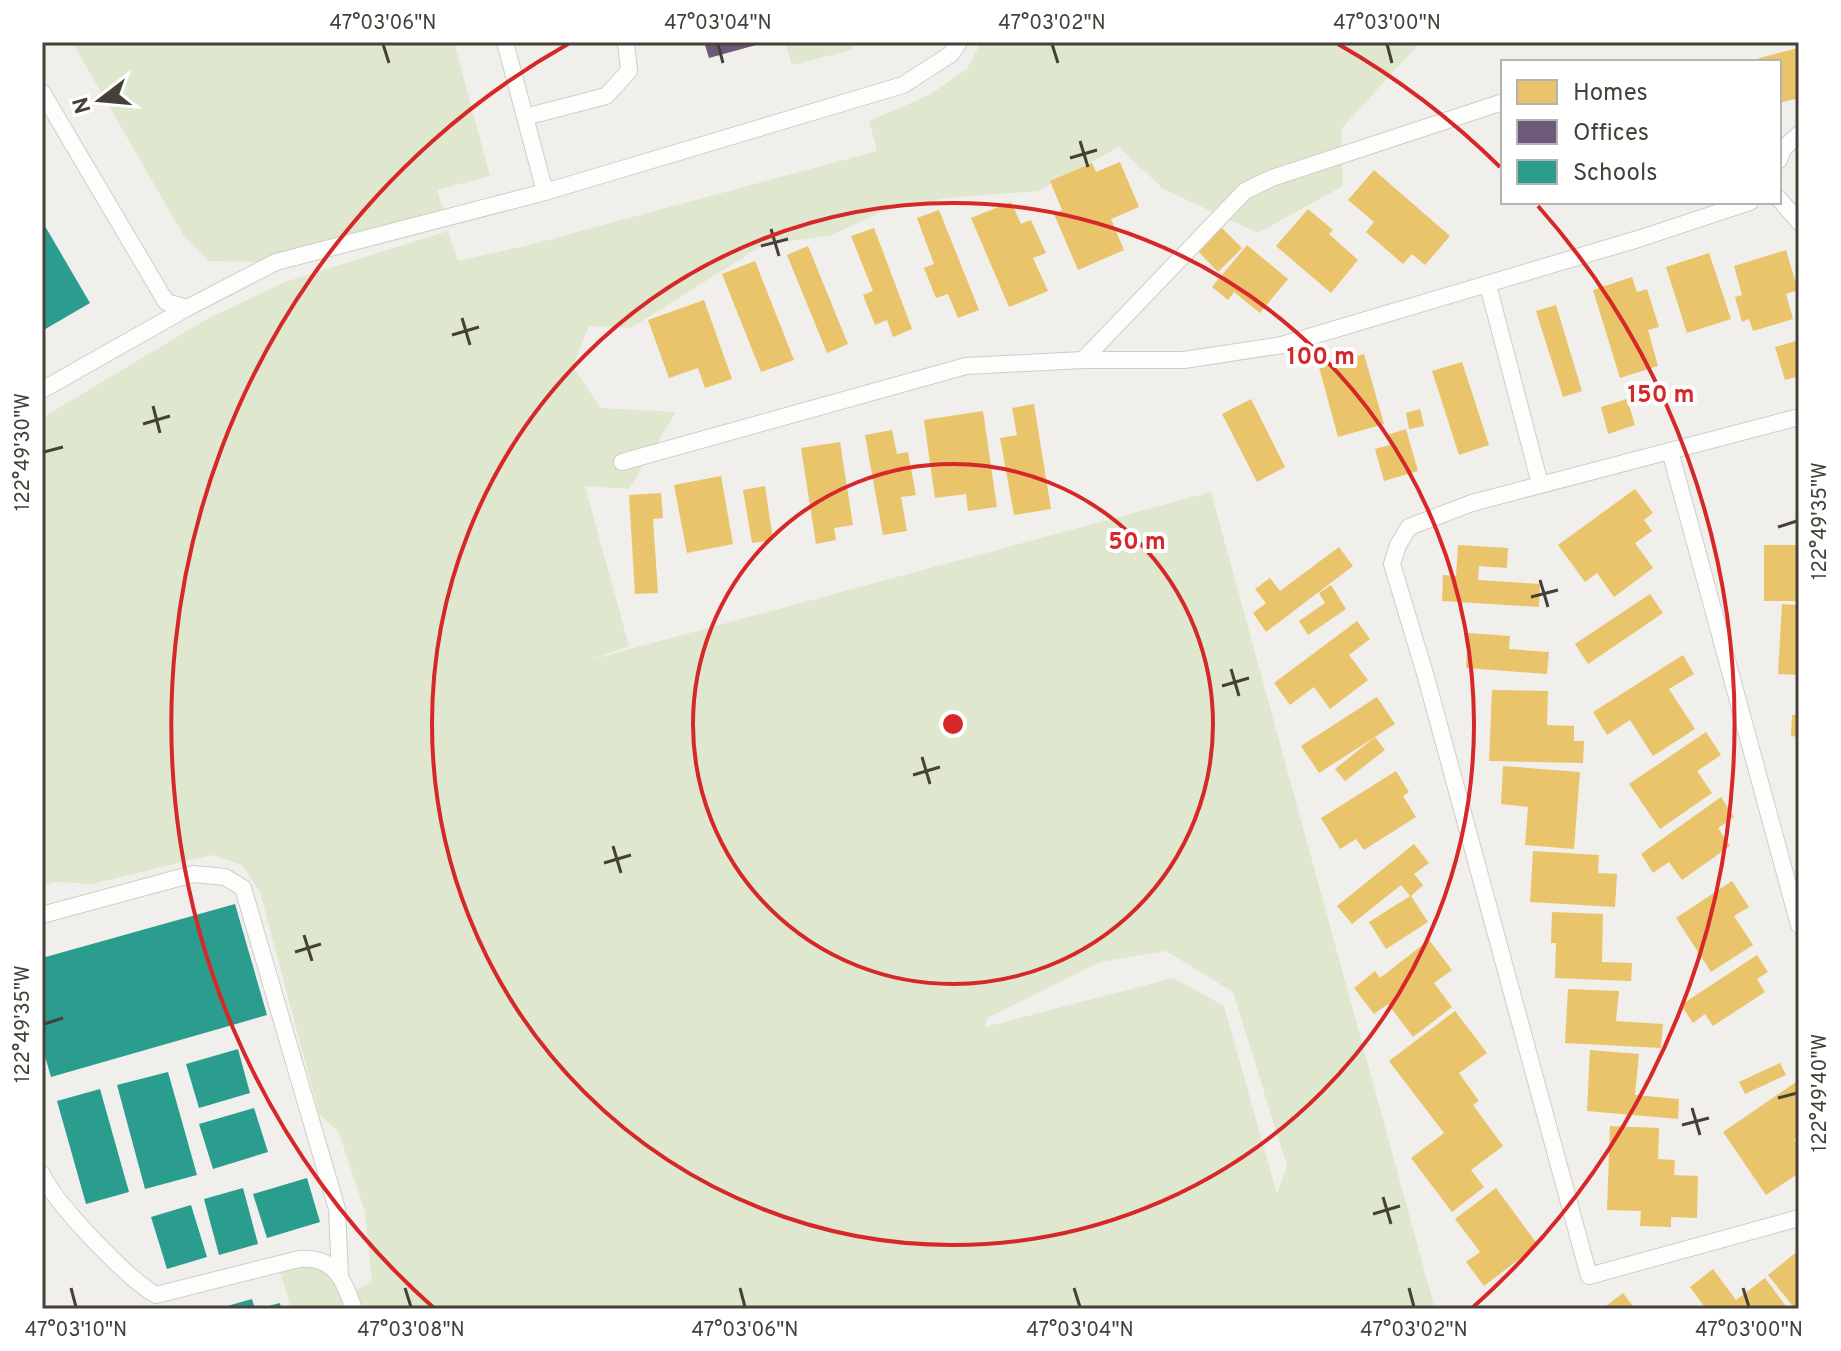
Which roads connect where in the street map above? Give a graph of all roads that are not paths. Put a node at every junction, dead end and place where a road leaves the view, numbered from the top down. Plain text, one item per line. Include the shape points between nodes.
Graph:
1 (505, 42) edge
2 (626, 42) edge
3 (959, 42) edge
4 (42, 92) edge
5 (1501, 103) edge
6 (525, 117) junction
7 (1799, 134) edge
8 (1781, 154) edge
9 (545, 192) junction
10 (1781, 201) edge
11 (1744, 204) edge
12 (1799, 222) edge
13 (1488, 285) junction
14 (187, 308) junction
15 (1083, 360) junction
16 (42, 390) edge
17 (1799, 417) edge
18 (1670, 451) junction
19 (622, 462) dead end
20 (1540, 484) junction
21 (42, 915) edge
22 (1799, 925) edge
23 (42, 1174) edge
24 (1799, 1218) edge
25 (340, 1276) junction
26 (354, 1309) edge

1 - 6 lane
2 - 6 lane via 629,71 606,96
3 - 9 lane via 951,54 903,85
4 - 14 lane via 166,302
5 - 15 lane via 1245,191
6 - 9 lane
7 - 8 lane
9 - 14 lane via 276,262
10 - 12 lane
11 - 13 lane
13 - 15 lane via 1282,345 1184,360
13 - 20 lane
14 - 16 lane
15 - 19 lane via 966,366
17 - 18 lane
18 - 20 lane
18 - 22 lane
20 - 24 lane via 1409,527 1392,564 1589,1276
21 - 25 lane via 193,874 225,877 243,888 337,1209
23 - 25 lane via 69,1214 140,1287 156,1295 299,1259 325,1261
25 - 26 lane

